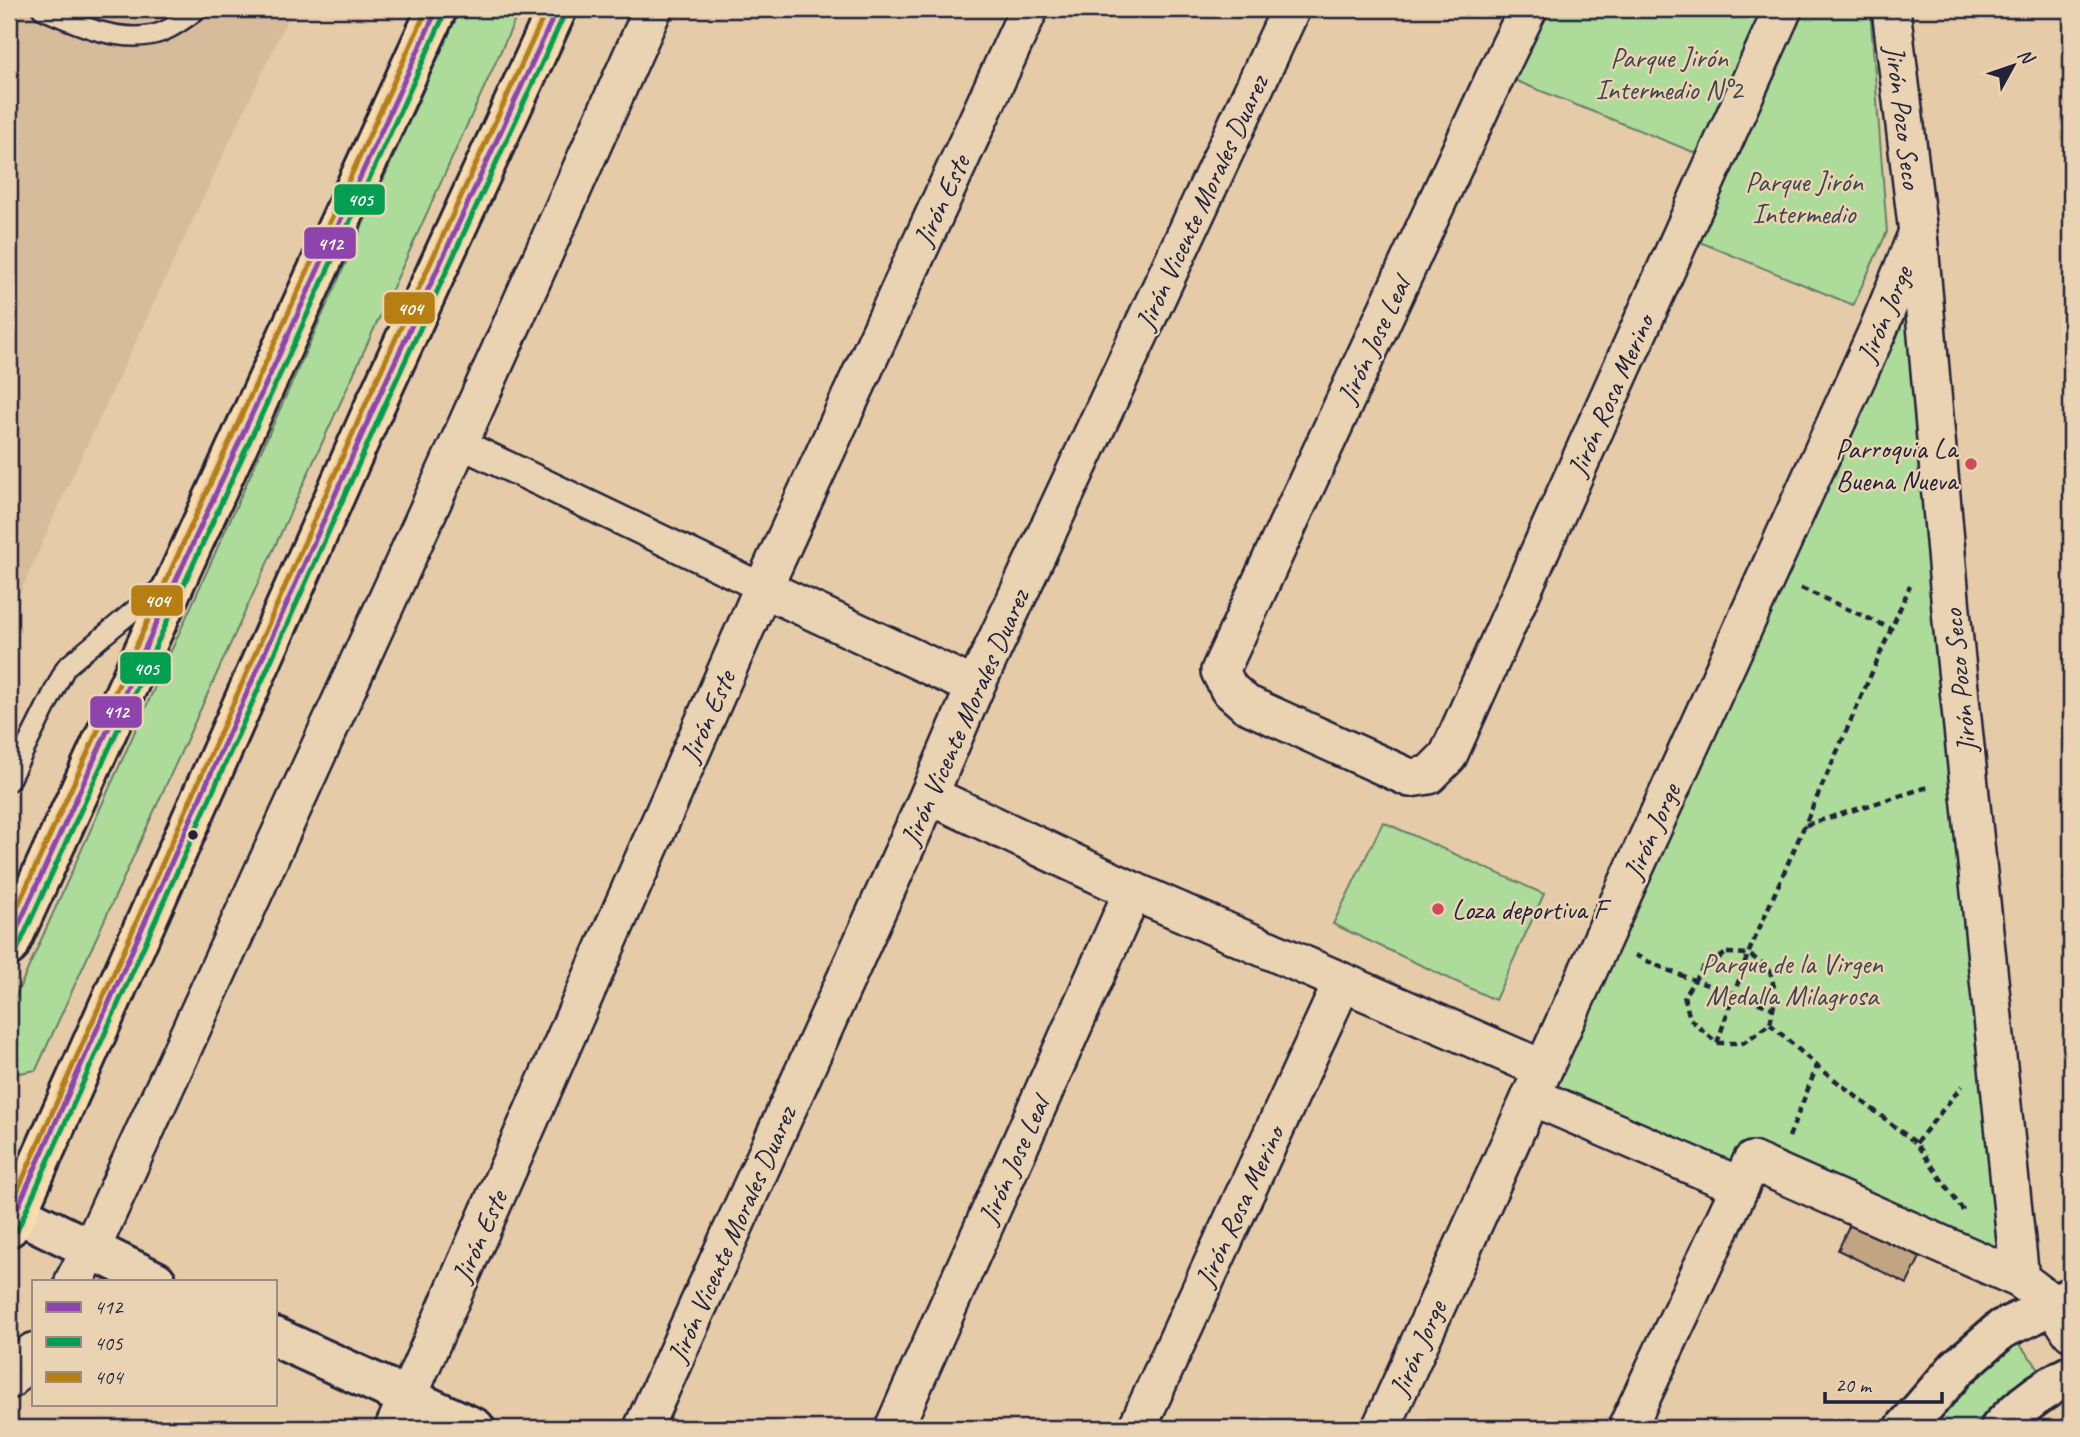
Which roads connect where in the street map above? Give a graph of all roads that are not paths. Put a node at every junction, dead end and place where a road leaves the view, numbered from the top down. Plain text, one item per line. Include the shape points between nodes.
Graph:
1 (41, 9) edge
2 (198, 9) edge
3 (437, 9) edge
4 (557, 9) edge
5 (653, 9) edge
6 (1029, 9) edge
7 (1291, 9) edge
8 (1528, 9) edge
9 (1783, 9) edge
10 (1891, 9) edge
11 (1918, 233) junction
12 (459, 443) junction
13 (178, 574) junction
14 (763, 588) junction
15 (975, 687) junction
16 (1429, 775) joint
17 (9, 781) edge
18 (929, 795) junction
19 (1133, 891) junction
20 (9, 946) edge
21 (1342, 983) junction
22 (1537, 1083) junction
23 (1756, 1173) junction
24 (13, 1220) edge
25 (82, 1266) edge
26 (2020, 1279) junction
27 (151, 1280) edge
28 (2065, 1311) edge
29 (276, 1338) edge
30 (32, 1353) edge
31 (2071, 1375) edge
32 (9, 1380) edge
33 (400, 1414) edge
34 (475, 1428) edge
35 (643, 1428) edge
36 (894, 1428) edge
37 (1137, 1428) edge
38 (1381, 1428) edge
39 (1627, 1428) edge
40 (1905, 1428) edge
41 (2000, 1428) edge

1 - 2 lane via 79,25 129,36 161,32
3 - 13 main road
4 - 24 main road via 376,403
5 - 12 street
6 - 14 street, Jirón Este
7 - 15 street, Jirón Vicente Morales Duarez
8 - 16 street, Jirón Jose Leal via 1220,671 1229,689 1246,704 1409,778
9 - 16 street, Jirón Rosa Merino via 1448,756
10 - 11 street, Jirón Pozo Seco
11 - 22 street, Jirón Jorge
11 - 26 street, Jirón Pozo Seco via 1952,621
12 - 14 street
12 - 25 street
13 - 17 lane via 66,667
13 - 20 main road
14 - 15 street
14 - 33 street, Jirón Este
15 - 18 street, Jirón Vicente Morales Duarez
18 - 19 street
18 - 35 street, Jirón Vicente Morales Duarez
19 - 21 street
19 - 36 street, Jirón Jose Leal
21 - 22 street
21 - 37 street, Jirón Rosa Merino
22 - 23 street
22 - 38 street, Jirón Jorge
23 - 26 street
23 - 39 street
24 - 25 street
25 - 27 street
26 - 28 street
28 - 40 street via 2002,1329 1956,1368
29 - 33 street
30 - 32 street
31 - 41 street via 2052,1384
33 - 34 street

